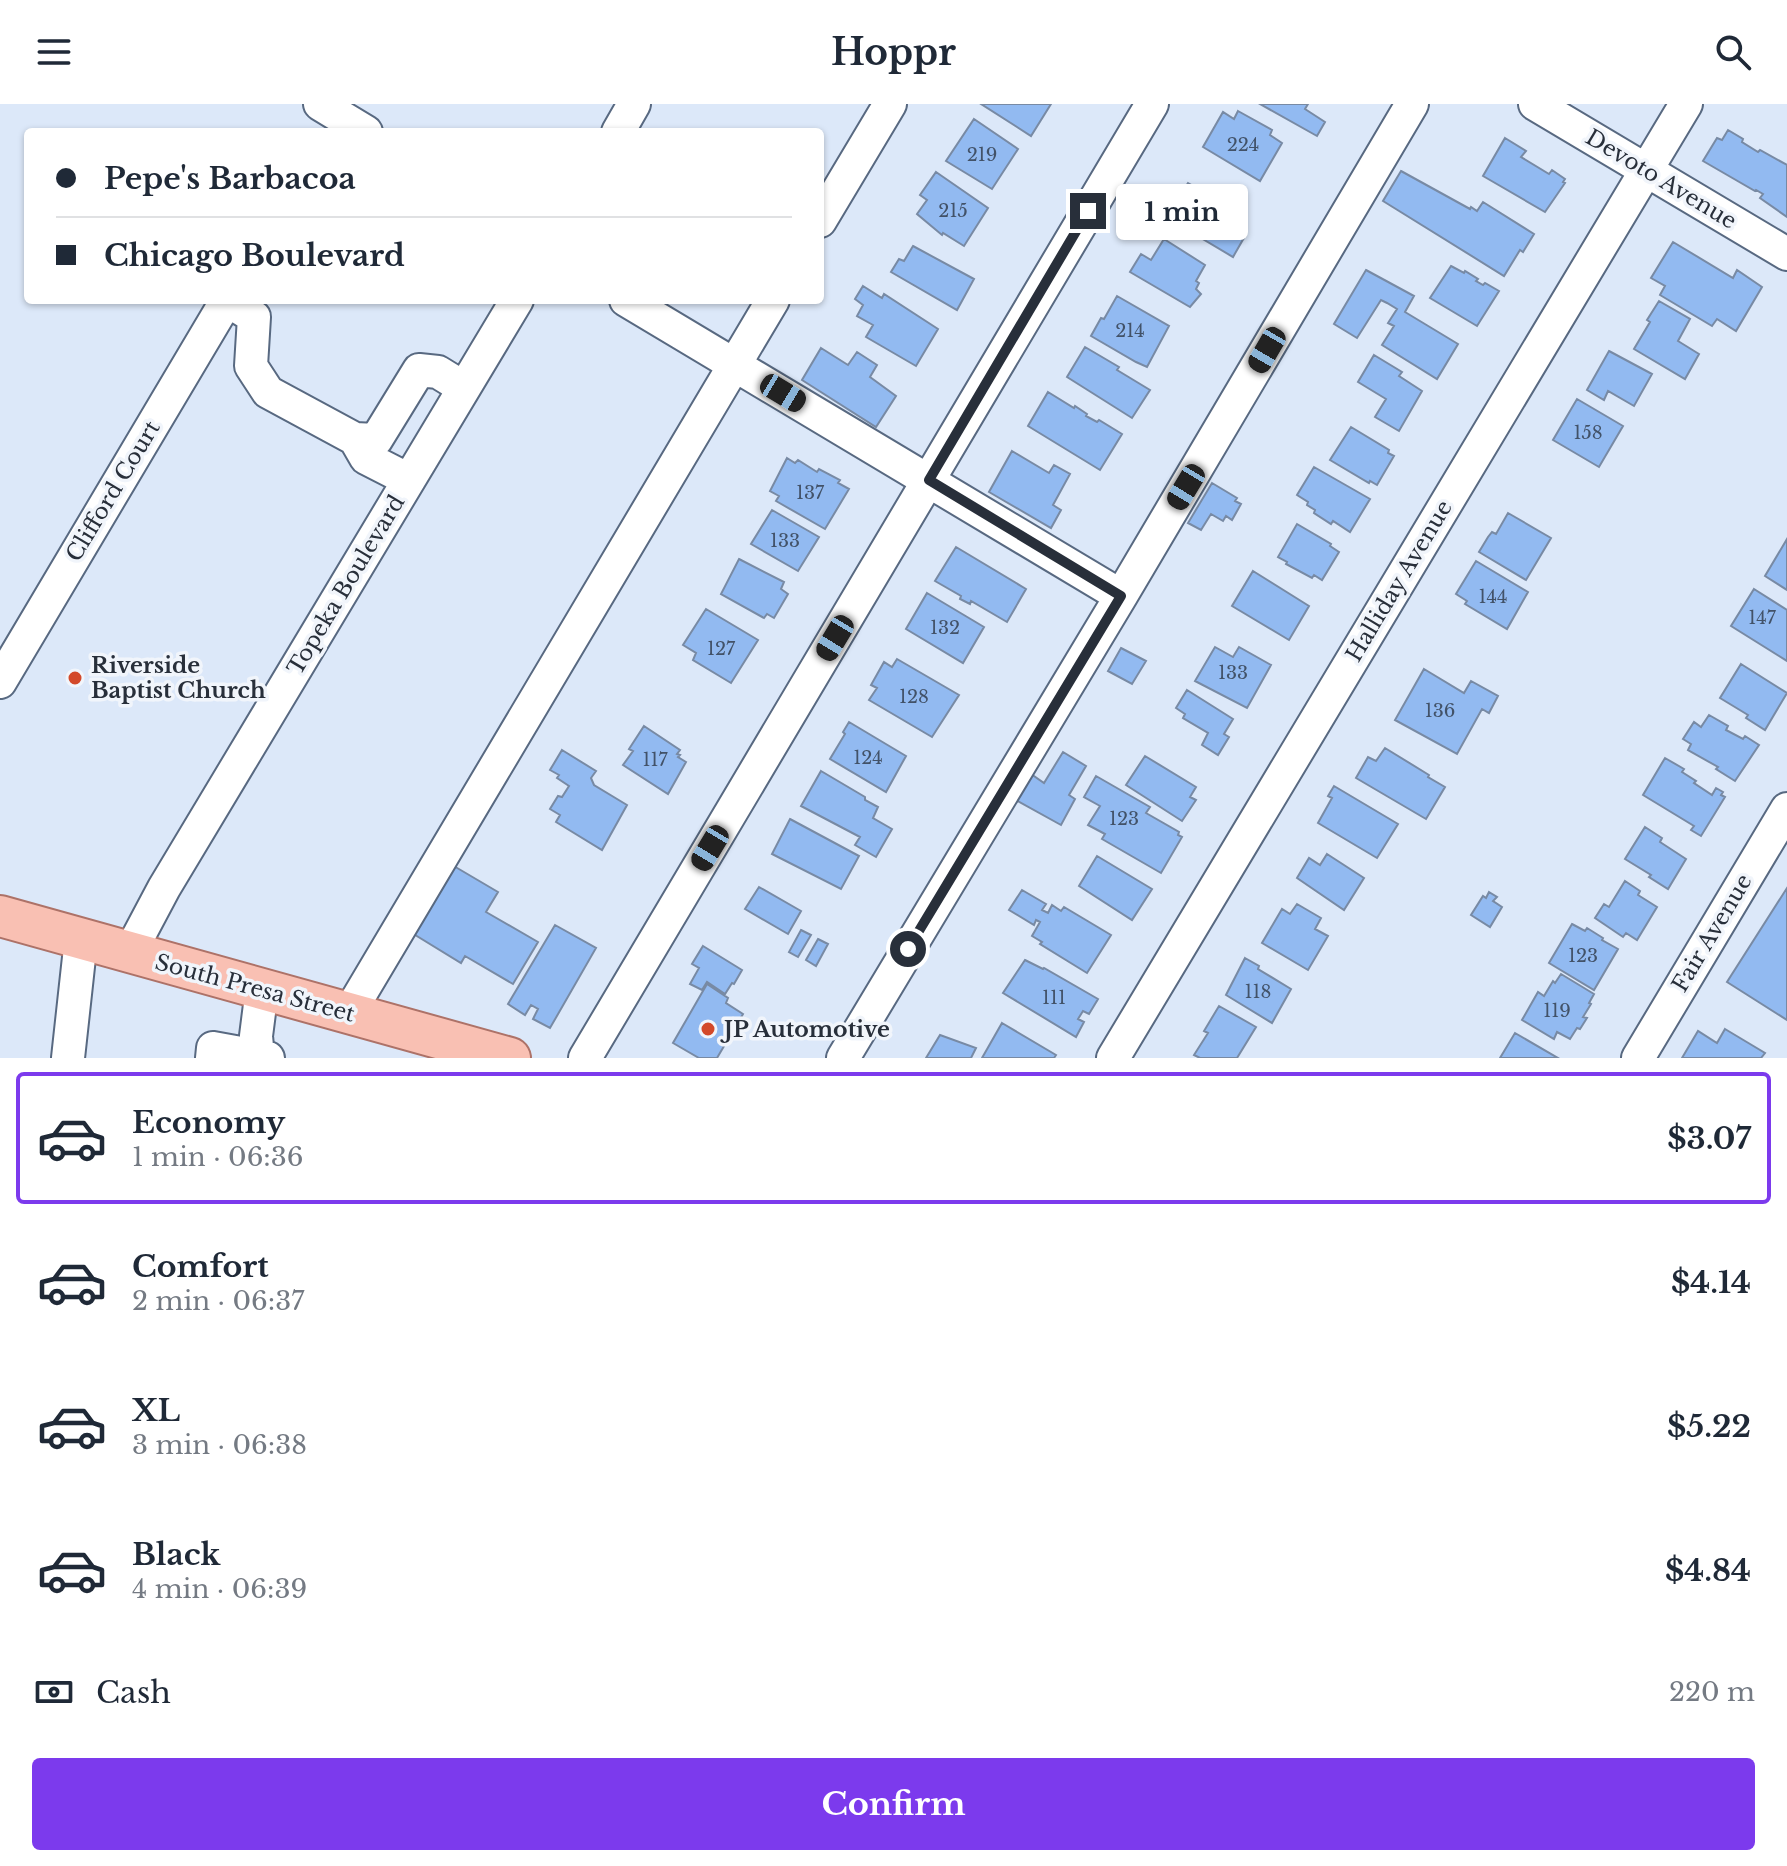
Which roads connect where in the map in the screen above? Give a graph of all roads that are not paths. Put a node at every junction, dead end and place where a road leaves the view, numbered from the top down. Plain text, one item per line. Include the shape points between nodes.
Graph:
1 (634, 104) edge
2 (890, 104) edge
3 (1152, 104) edge
4 (1412, 104) edge
5 (1535, 104) edge
6 (1686, 104) edge
7 (331, 114) edge
8 (358, 128) edge
9 (620, 128) edge
10 (1647, 169) junction
11 (824, 214) edge
12 (1787, 254) edge
13 (225, 304) edge
14 (233, 304) edge
15 (515, 304) edge
16 (633, 304) edge
17 (771, 304) edge
18 (735, 365) junction
19 (464, 388) junction
20 (355, 439) junction
21 (409, 480) junction
22 (929, 480) junction
23 (1121, 596) junction
24 (0, 682) edge
25 (1787, 809) edge
26 (0, 916) edge
27 (81, 939) junction
28 (129, 954) junction
29 (262, 989) junction
30 (349, 1013) junction
31 (262, 1057) edge
32 (68, 1058) edge
33 (212, 1058) edge
34 (510, 1058) edge
35 (585, 1058) edge
36 (843, 1058) edge
37 (1113, 1058) edge
38 (1638, 1058) edge

1 - 9 street
2 - 11 street
3 - 22 street
4 - 23 street
5 - 10 street, Devoto Avenue
6 - 10 street, Halliday Avenue
7 - 8 street
10 - 12 street, Devoto Avenue
10 - 37 street, Halliday Avenue
13 - 24 street, Clifford Court
14 - 20 street via 254,317 251,366 268,392
15 - 19 street, Topeka Boulevard
16 - 18 street
17 - 18 street
18 - 22 street
18 - 30 street
19 - 20 street via 438,372 419,370 376,440
19 - 21 street, Topeka Boulevard
20 - 21 street via 366,458
21 - 28 street, Topeka Boulevard
22 - 23 street
22 - 35 street
23 - 36 street
25 - 38 street, Fair Avenue
26 - 27 main road, South Presa Street
27 - 28 main road, South Presa Street
27 - 32 street
28 - 29 main road, South Presa Street
29 - 30 main road, South Presa Street
29 - 31 street via 256,1036
30 - 34 main road, South Presa Street
31 - 33 street via 213,1048

